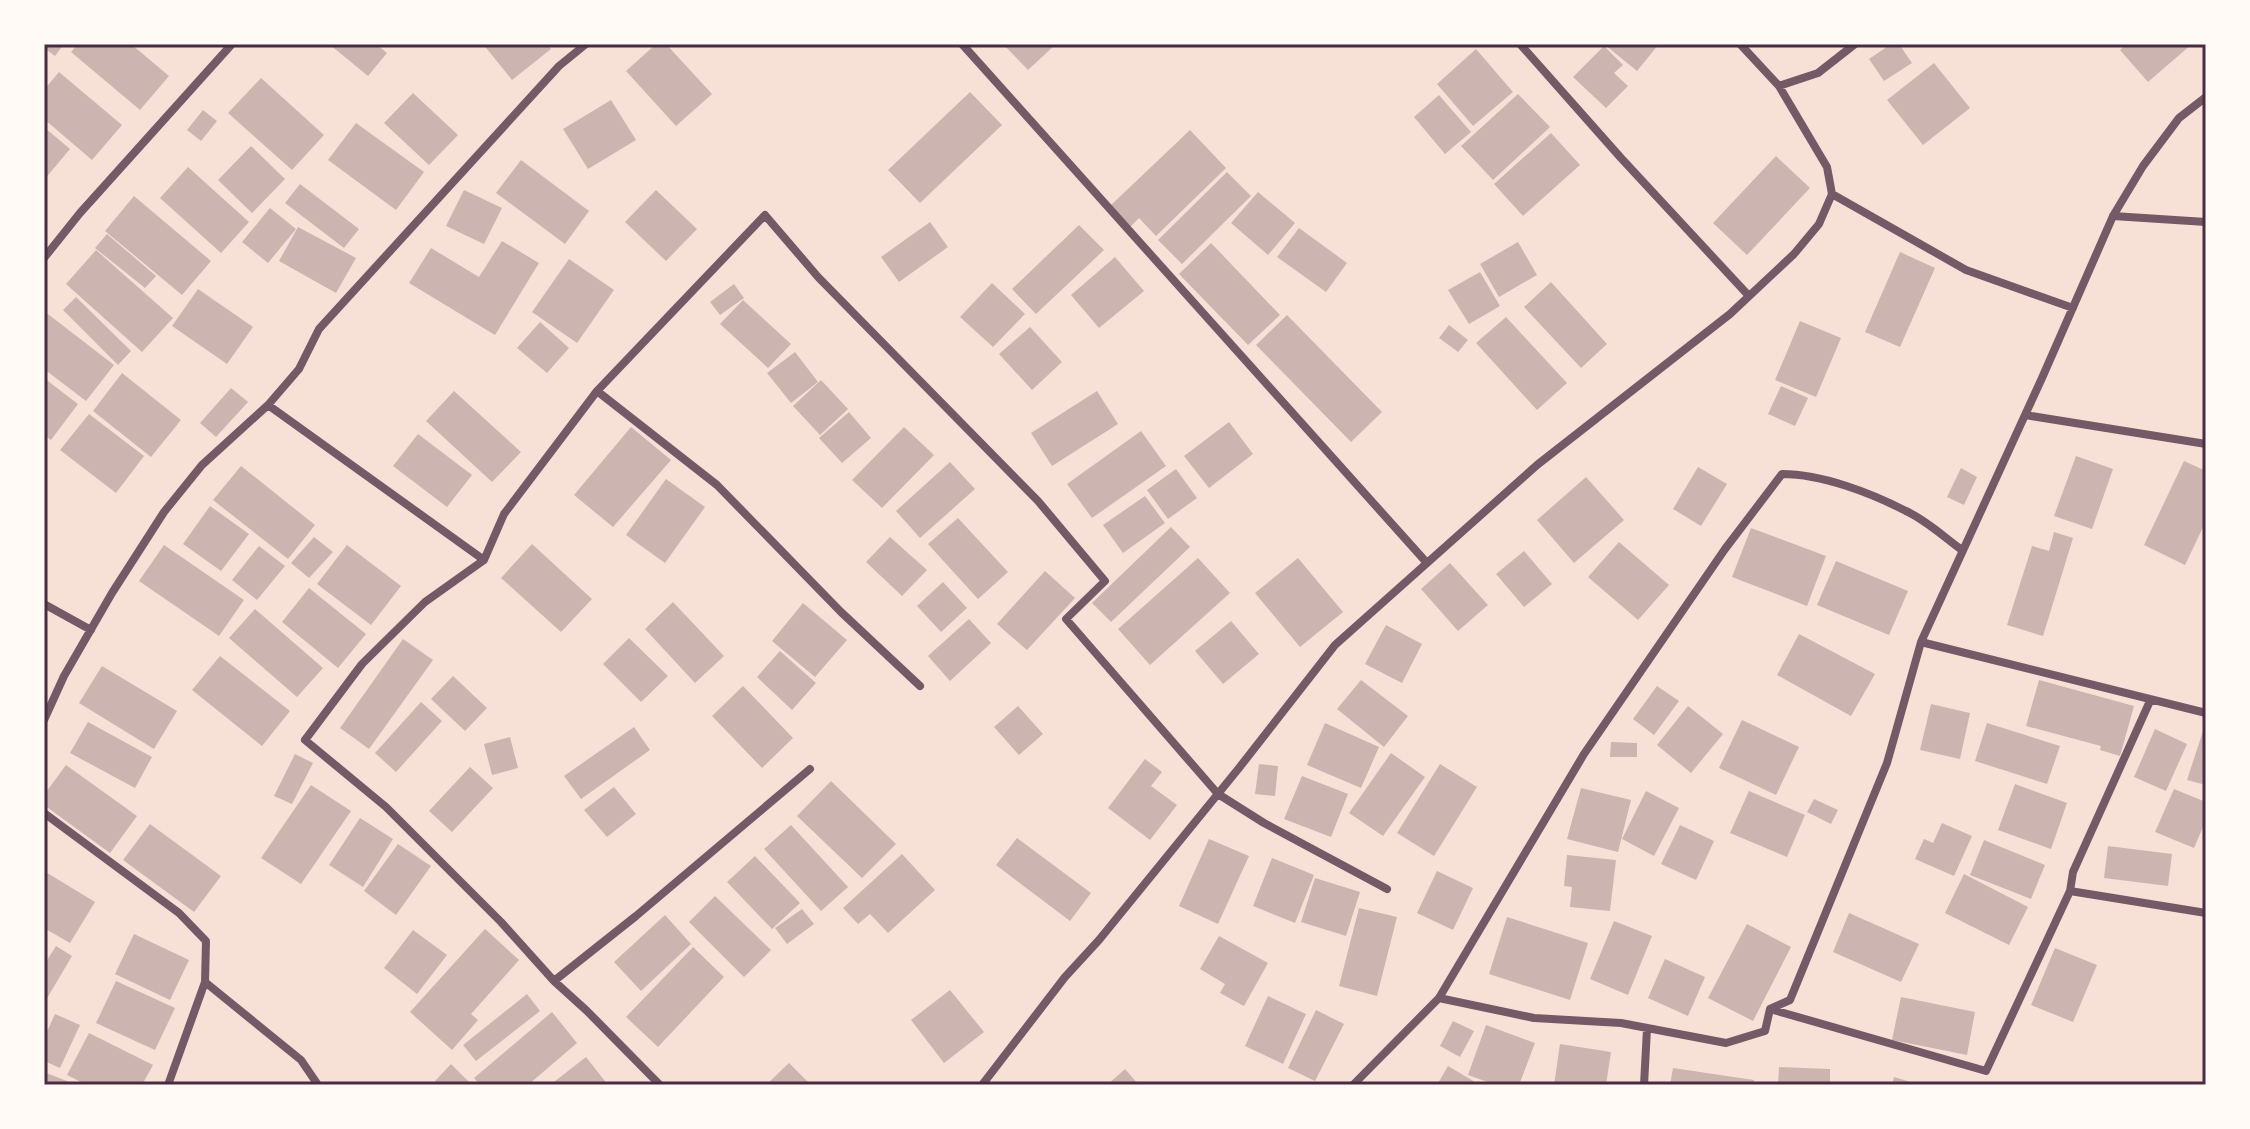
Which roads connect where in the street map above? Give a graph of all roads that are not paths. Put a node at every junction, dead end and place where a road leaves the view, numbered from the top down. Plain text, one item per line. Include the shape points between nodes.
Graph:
1 (232, 44) edge
2 (586, 44) edge
3 (962, 44) edge
4 (1520, 44) edge
5 (1740, 44) edge
6 (1855, 44) edge
7 (1779, 86) junction
8 (2206, 97) edge
9 (1832, 194) junction
10 (2113, 216) junction
11 (2206, 222) edge
12 (44, 258) edge
13 (1749, 296) junction
14 (2073, 308) junction
15 (597, 391) junction
16 (268, 405) junction
17 (2025, 415) junction
18 (2206, 444) edge
19 (1962, 550) junction
20 (484, 560) junction
21 (1427, 563) junction
22 (44, 604) edge
23 (91, 630) junction
24 (1921, 642) junction
25 (920, 686) dead end
26 (2150, 701) junction
27 (2206, 713) edge
28 (44, 720) edge
29 (810, 769) dead end
30 (1218, 794) junction
31 (44, 813) edge
32 (1387, 889) dead end
33 (2070, 891) junction
34 (2206, 913) edge
35 (554, 981) junction
36 (205, 982) junction
37 (1439, 998) junction
38 (1770, 1009) junction
39 (1647, 1029) junction
40 (168, 1085) edge
41 (318, 1085) edge
42 (660, 1085) edge
43 (982, 1085) edge
44 (1353, 1085) edge
45 (1644, 1085) edge

1 - 12 street
2 - 16 street via 559,66 319,329 299,369
3 - 21 street
4 - 13 street
5 - 7 street
6 - 7 street via 1818,73
7 - 9 street via 1827,167
8 - 10 street via 2179,118
9 - 13 street via 1819,224
9 - 14 street via 1966,270
10 - 11 street
10 - 14 street
13 - 21 street via 1537,465
14 - 17 street
15 - 20 street via 504,514
15 - 25 street via 717,485
15 - 30 street via 765,215 818,277 1038,501 1105,581 1066,619
16 - 20 street
16 - 23 street via 202,465 164,512
17 - 18 street
17 - 19 street
19 - 24 street
19 - 37 street via 1908,511 1837,483 1782,474 1584,754
20 - 35 street via 425,602 362,664 305,740 386,807
21 - 30 street via 1335,645
22 - 23 street
23 - 28 street
24 - 26 street
24 - 38 street via 1887,763 1790,1000
26 - 27 street
26 - 33 street via 2073,872
29 - 35 street
30 - 32 street
30 - 43 street
31 - 36 street via 179,913 206,941
33 - 34 street
33 - 38 street via 1986,1071
35 - 42 street
36 - 40 street
36 - 41 street via 301,1060
37 - 39 street via 1534,1018
37 - 44 street
38 - 39 street via 1765,1031 1726,1043
39 - 45 street

